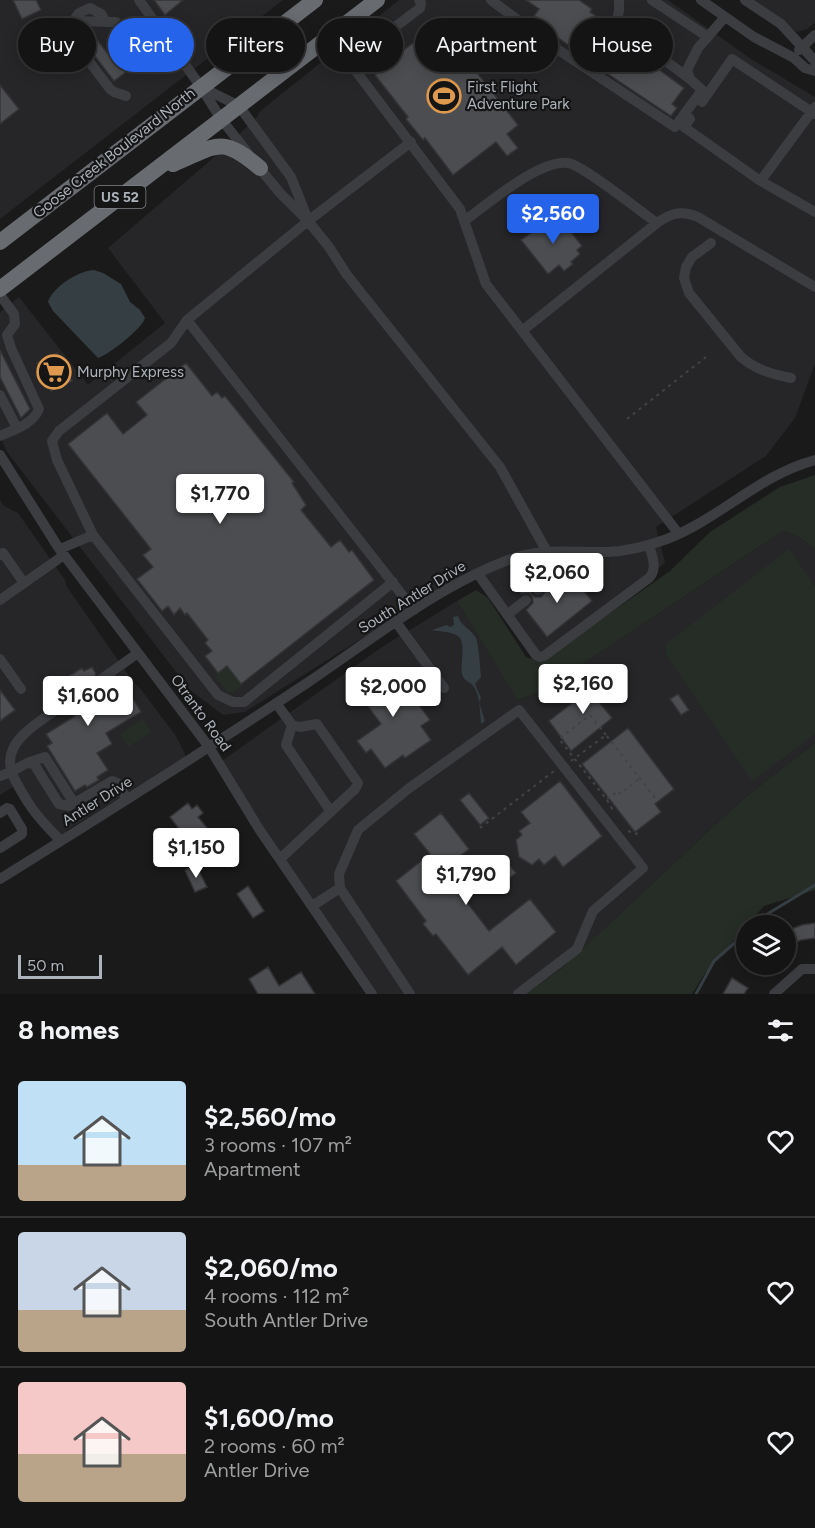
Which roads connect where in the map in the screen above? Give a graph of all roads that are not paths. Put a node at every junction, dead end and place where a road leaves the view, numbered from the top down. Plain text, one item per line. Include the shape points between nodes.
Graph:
1 (139, 0) edge
2 (315, 0) edge
3 (376, 0) edge
4 (419, 0) edge
5 (493, 0) edge
6 (619, 0) edge
7 (652, 0) edge
8 (701, 0) edge
9 (745, 0) edge
10 (725, 17) junction
11 (108, 20) edge
12 (815, 35) edge
13 (708, 37) junction
14 (801, 46) junction
15 (794, 58) junction
16 (815, 61) edge
17 (815, 71) edge
18 (690, 80) junction
19 (201, 87) junction
20 (126, 96) dead end
21 (239, 106) junction
22 (814, 111) edge
23 (687, 117) junction
24 (221, 119) junction
25 (411, 142) junction
26 (260, 168) junction
27 (153, 172) junction
28 (759, 180) junction
29 (815, 212) edge
30 (309, 221) junction
31 (464, 221) junction
32 (657, 223) junction
33 (0, 242) edge
34 (711, 243) dead end
35 (815, 287) edge
36 (0, 289) edge
37 (0, 295) edge
38 (187, 320) junction
39 (522, 331) junction
40 (3, 336) edge
41 (791, 378) dead end
42 (0, 395) edge
43 (17, 428) junction
44 (0, 436) edge
45 (0, 455) edge
46 (815, 460) edge
47 (678, 533) junction
48 (93, 535) junction
49 (649, 544) junction
50 (545, 550) junction
51 (62, 552) junction
52 (0, 555) edge
53 (478, 573) junction
54 (393, 582) junction
55 (24, 583) junction
56 (538, 590) dead end
57 (0, 600) edge
58 (526, 600) dead end
59 (414, 610) junction
60 (507, 615) junction
61 (396, 622) junction
62 (138, 653) junction
63 (0, 659) edge
64 (100, 680) tunnel mouth
65 (21, 688) dead end
66 (444, 688) dead end
67 (67, 702) tunnel mouth
68 (276, 703) junction
69 (292, 725) junction
70 (209, 747) junction
71 (5, 774) edge
72 (127, 799) junction
73 (331, 812) junction
74 (0, 813) edge
75 (61, 841) junction
76 (0, 848) edge
77 (280, 859) junction
78 (0, 879) edge
79 (340, 888) junction
80 (312, 906) junction
81 (815, 969) edge
82 (372, 994) edge
83 (410, 994) edge
84 (518, 994) edge
85 (774, 994) edge

1 - 19 street
2 - 19 highway, Goose Creek Boulevard North / US 52
3 - 21 highway, US 52
4 - 25 street via 420,8 348,62
5 - 23 street via 554,47 675,127
6 - 18 street via 616,24
7 - 13 street
8 - 10 street
9 - 14 street via 781,24
10 - 13 street
10 - 15 street
11 - 20 street via 90,8 79,13 71,27 73,40 114,93
12 - 14 street
13 - 18 street via 687,70
14 - 15 street
14 - 16 street
15 - 17 street
18 - 23 street via 702,90
19 - 21 street
19 - 24 street
19 - 33 highway, Goose Creek Boulevard North / US 52
21 - 24 highway, US 52
21 - 30 street via 291,177
22 - 23 street via 732,59
22 - 28 street
23 - 28 street via 684,127
24 - 26 street
24 - 27 highway, US 52
25 - 30 street
25 - 31 street via 460,209
26 - 27 highway via 237,150 223,146
26 - 30 street
27 - 36 highway, US 52
28 - 29 street
30 - 38 street
30 - 50 street via 347,275 500,467
31 - 32 street via 523,178 558,163 570,163
31 - 39 street via 486,284
32 - 35 street via 677,212 686,212
32 - 39 street
34 - 41 street via 692,257 686,267 684,278 690,293 750,365
37 - 40 street via 14,314 15,324
38 - 48 street via 171,343 59,431 52,441 57,460
38 - 54 street
39 - 47 street
40 - 43 street via 39,409 36,416
42 - 43 street
43 - 44 street
45 - 51 street, Otranto Road
46 - 47 street, South Antler Drive via 778,473
47 - 49 street, South Antler Drive
48 - 51 street
48 - 54 street via 218,695 233,702 244,702
49 - 50 street, South Antler Drive via 609,552
49 - 60 street via 654,573 544,656 536,655
50 - 53 street, South Antler Drive via 512,558
50 - 56 street via 543,582
51 - 55 street
51 - 62 street, Otranto Road
52 - 55 street via 3,553
53 - 59 street, South Antler Drive
53 - 60 street
54 - 59 street
55 - 57 street
58 - 60 street
59 - 61 street, South Antler Drive
61 - 66 street
61 - 68 street, South Antler Drive
62 - 64 street
62 - 70 street, Otranto Road
63 - 65 street
67 - 71 street via 19,738
68 - 69 street
68 - 70 street, South Antler Drive
69 - 73 street via 286,745
69 - 73 street via 317,724 357,783
70 - 72 street, Antler Drive
70 - 77 street, Otranto Road
71 - 72 street via 27,762 34,764 64,806 112,781
71 - 75 street
72 - 75 street, Antler Drive
73 - 77 street
74 - 76 street via 10,809 22,834
75 - 78 street, Antler Drive
77 - 80 street, Otranto Road
79 - 80 street
79 - 83 street
79 - 84 street via 339,874 358,830 519,710 643,868 593,910 577,949
80 - 82 street, Otranto Road
81 - 85 street via 802,969

